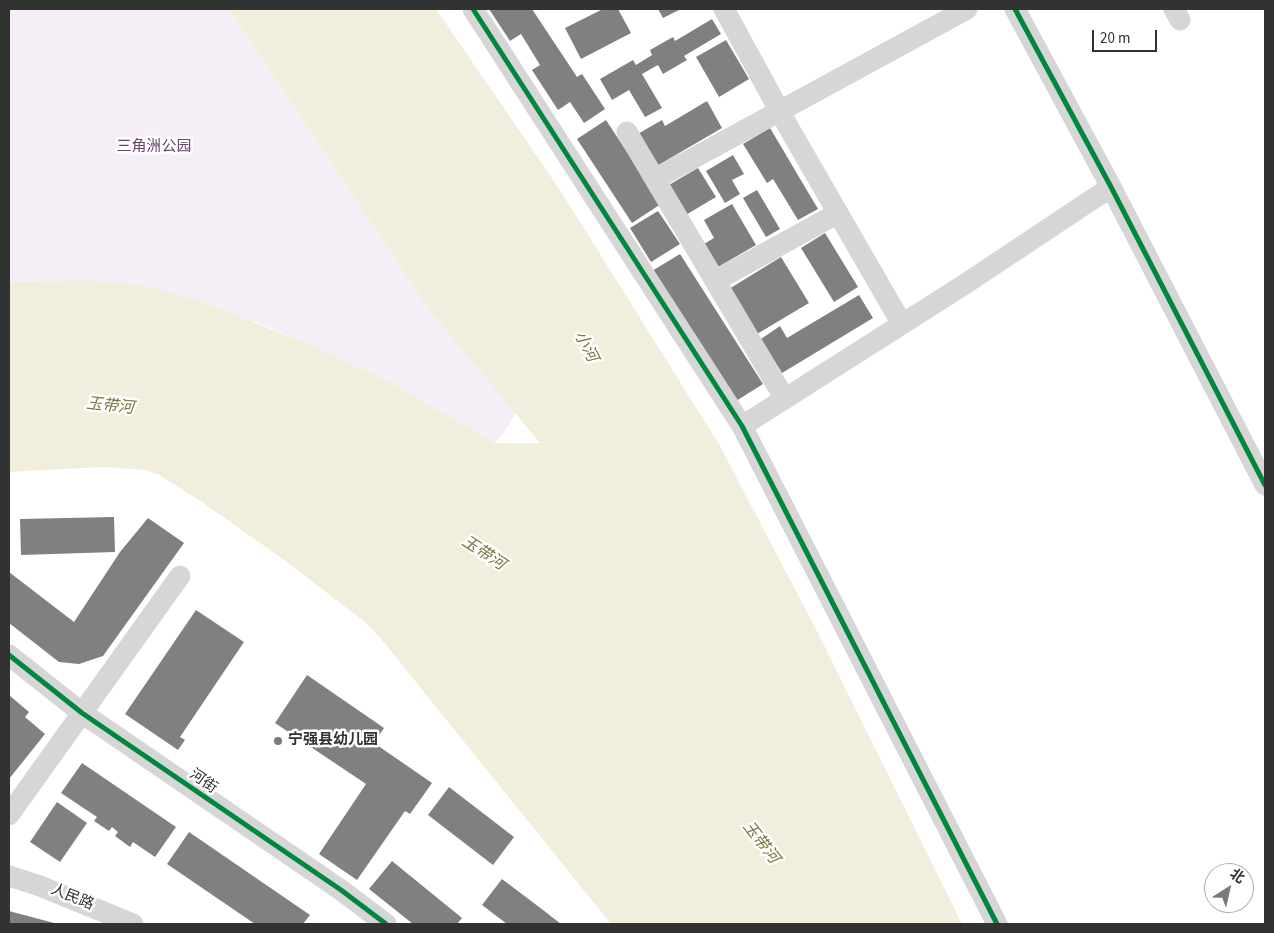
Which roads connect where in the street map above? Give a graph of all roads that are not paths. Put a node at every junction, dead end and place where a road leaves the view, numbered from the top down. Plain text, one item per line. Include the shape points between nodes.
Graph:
1 (473, 9) edge
2 (724, 9) edge
3 (967, 9) edge
4 (1015, 9) edge
5 (780, 111) junction
6 (627, 132) dead end
7 (655, 179) junction
8 (1111, 188) junction
9 (838, 213) junction
10 (715, 281) junction
11 (902, 324) junction
12 (785, 399) junction
13 (742, 426) junction
14 (1265, 484) edge
15 (180, 576) dead end
16 (9, 655) edge
17 (82, 713) junction
18 (9, 815) edge
19 (9, 876) edge
20 (134, 924) edge
21 (386, 924) edge
22 (997, 924) edge

1 - 13 street
2 - 5 street
3 - 5 street
4 - 8 street
5 - 7 street
5 - 9 street
6 - 7 street
7 - 10 street
8 - 11 street
8 - 14 street
9 - 10 street
9 - 11 street
10 - 12 street
11 - 12 street
12 - 13 street
13 - 22 street
15 - 17 street
16 - 17 street, 河街
17 - 18 street
17 - 21 street, 河街
19 - 20 street, 人民路

